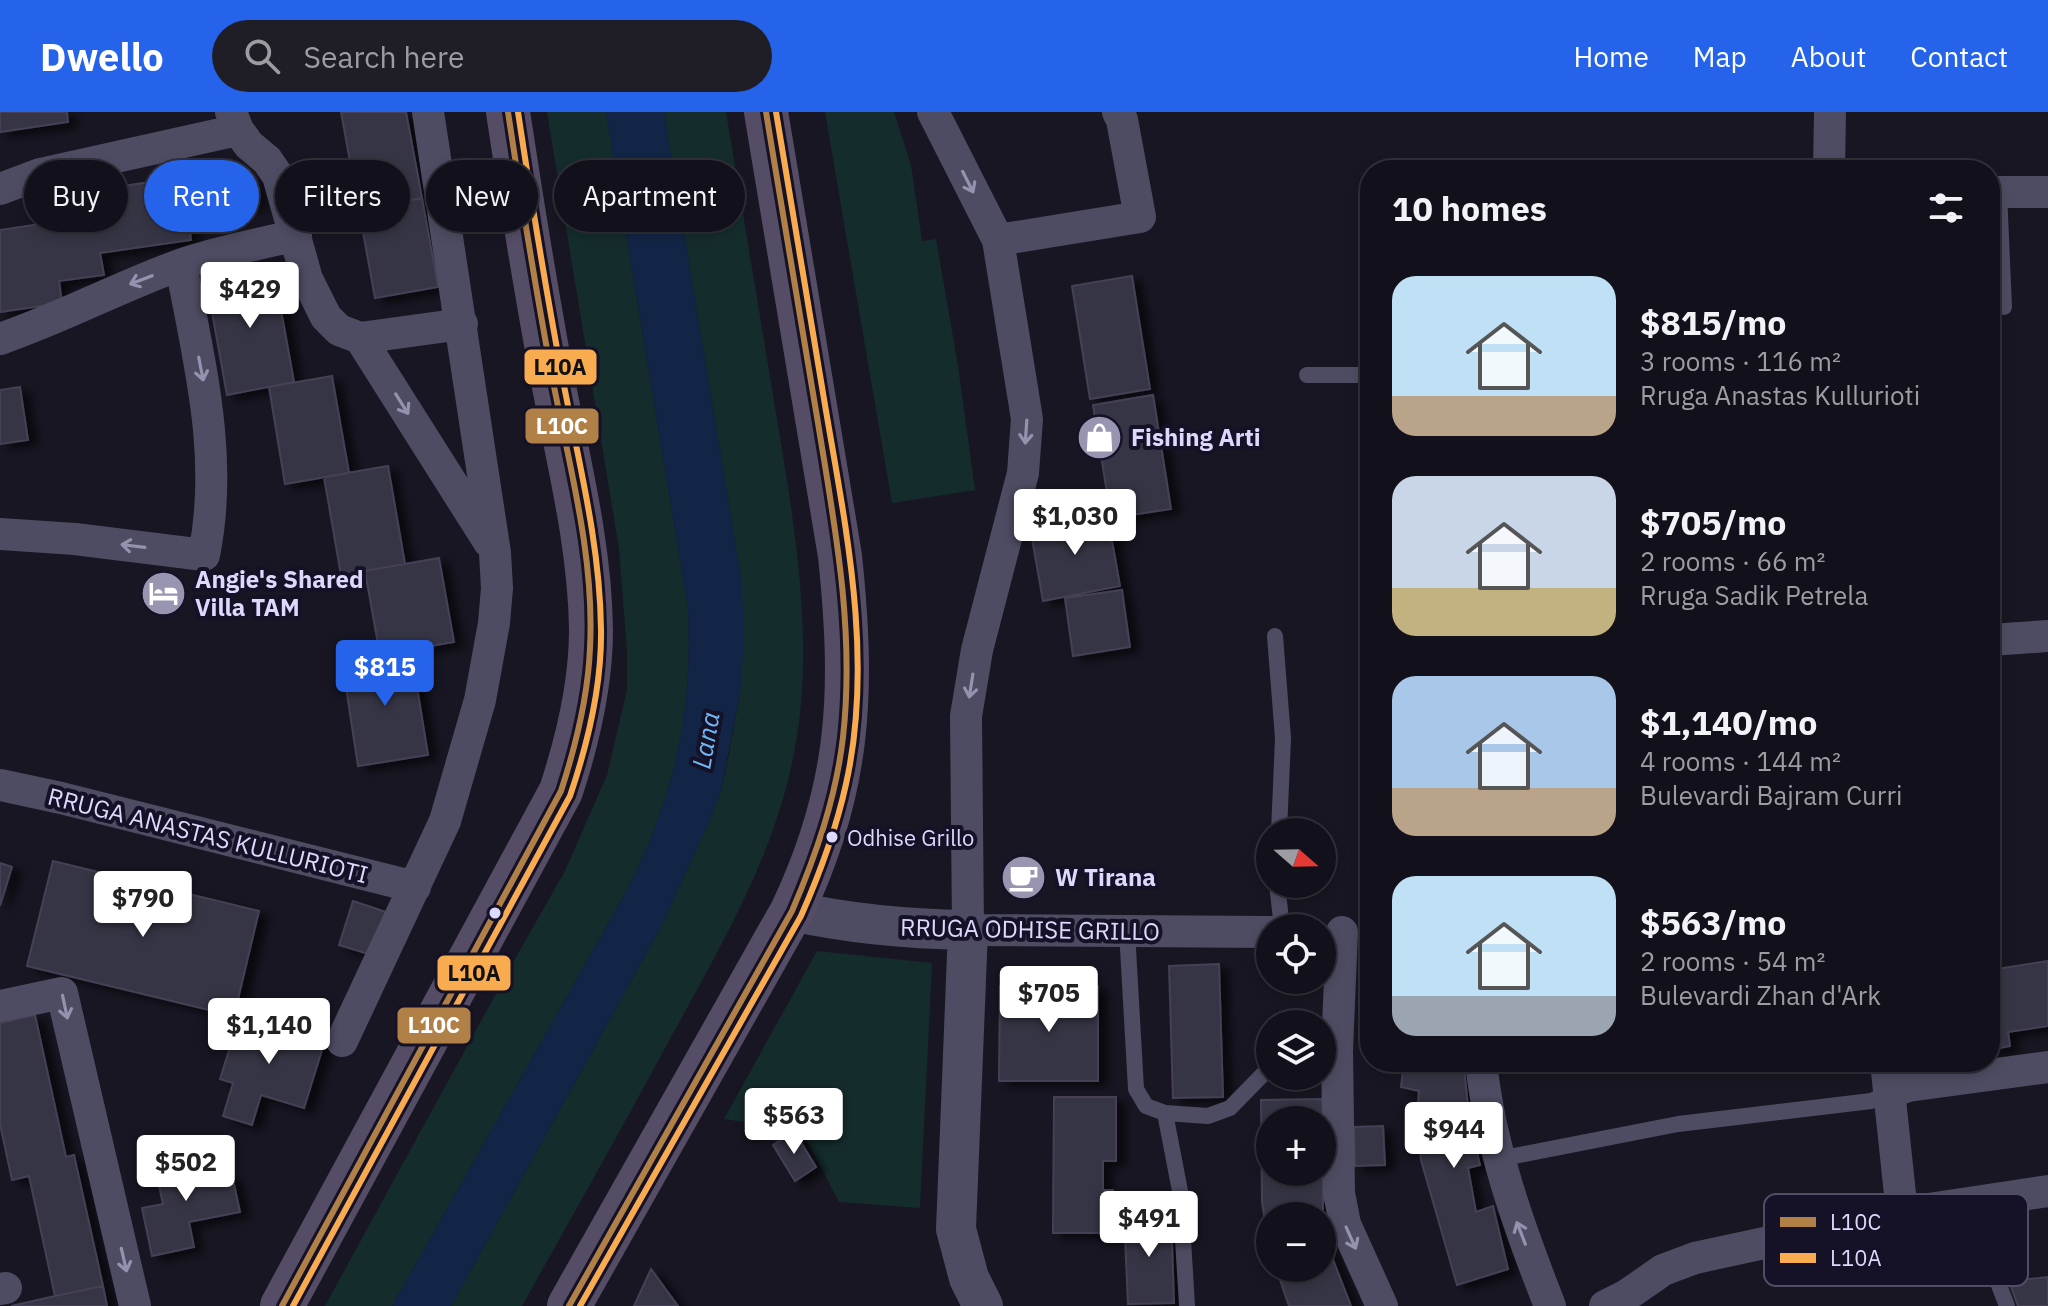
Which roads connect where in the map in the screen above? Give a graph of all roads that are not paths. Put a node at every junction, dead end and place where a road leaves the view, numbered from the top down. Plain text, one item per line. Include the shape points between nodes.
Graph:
1 (428, 112) edge
2 (508, 112) edge
3 (766, 112) edge
4 (933, 112) edge
5 (1118, 112) edge
6 (1830, 112) edge
7 (235, 121) edge
8 (1829, 160) edge
9 (0, 189) edge
10 (2000, 192) edge
11 (2048, 192) edge
12 (296, 235) junction
13 (998, 240) junction
14 (2000, 261) edge
15 (181, 265) junction
16 (2004, 307) dead end
17 (462, 324) junction
18 (360, 338) junction
19 (0, 339) edge
20 (1307, 375) dead end
21 (1360, 375) edge
22 (0, 534) edge
23 (495, 553) junction
24 (1275, 636) dead end
25 (2048, 636) edge
26 (2000, 639) edge
27 (0, 785) edge
28 (1280, 818) edge
29 (415, 887) junction
30 (792, 911) junction
31 (968, 930) junction
32 (1127, 931) junction
33 (1256, 932) edge
34 (1345, 932) edge
35 (0, 1006) edge
36 (1335, 1010) edge
37 (342, 1041) dead end
38 (2048, 1067) edge
39 (1483, 1072) edge
40 (1888, 1078) edge
41 (1256, 1081) edge
42 (1333, 1090) edge
43 (1165, 1113) junction
44 (1499, 1159) junction
45 (2048, 1191) edge
46 (1900, 1194) edge
47 (2028, 1194) edge
48 (1764, 1243) edge
49 (1999, 1286) edge
50 (1621, 1302) edge
51 (1187, 1305) edge
52 (135, 1306) edge
53 (282, 1306) edge
54 (569, 1306) edge
55 (983, 1306) edge
56 (1382, 1306) edge
57 (1550, 1306) edge
58 (2007, 1306) edge

1 - 17 street
2 - 53 main road via 588,568 591,632 583,706 561,791
3 - 30 main road via 847,622 845,738 836,788 811,872
4 -> 13 street
5 - 13 street via 1140,217
6 - 8 street
7 - 9 street
7 - 12 street via 278,176
10 - 11 street
12 - 15 street
12 - 18 street via 307,279 326,317 339,330
13 -> 31 street via 1027,419 1023,473 977,650 966,716
14 - 16 lane
15 -> 19 street
15 -> 22 street via 212,446 211,521 204,555
17 - 18 street
17 - 23 street
18 -> 23 street
20 - 21 lane
23 - 29 street via 494,623 480,700 445,821
24 - 28 lane via 1283,738
25 - 26 street
27 - 29 street, RRUGA ANASTAS KULLURIOTI
29 - 37 street
30 - 31 street, RRUGA ODHISE GRILLO via 908,929
30 - 54 main road
31 - 32 street, RRUGA ODHISE GRILLO
31 - 55 street via 956,1229
32 - 33 street, RRUGA ODHISE GRILLO
32 - 43 lane via 1136,1089 1146,1106
34 - 36 street
35 -> 52 street via 62,993
38 - 40 street via 1908,1086
39 - 44 street
40 - 44 lane via 1871,1101 1678,1124
40 - 46 street
41 - 43 lane via 1230,1108 1208,1116
42 -> 56 street via 1345,1224
43 - 51 lane via 1180,1191
57 -> 44 street
45 - 47 street
48 - 50 street via 1663,1270
49 - 58 lane

